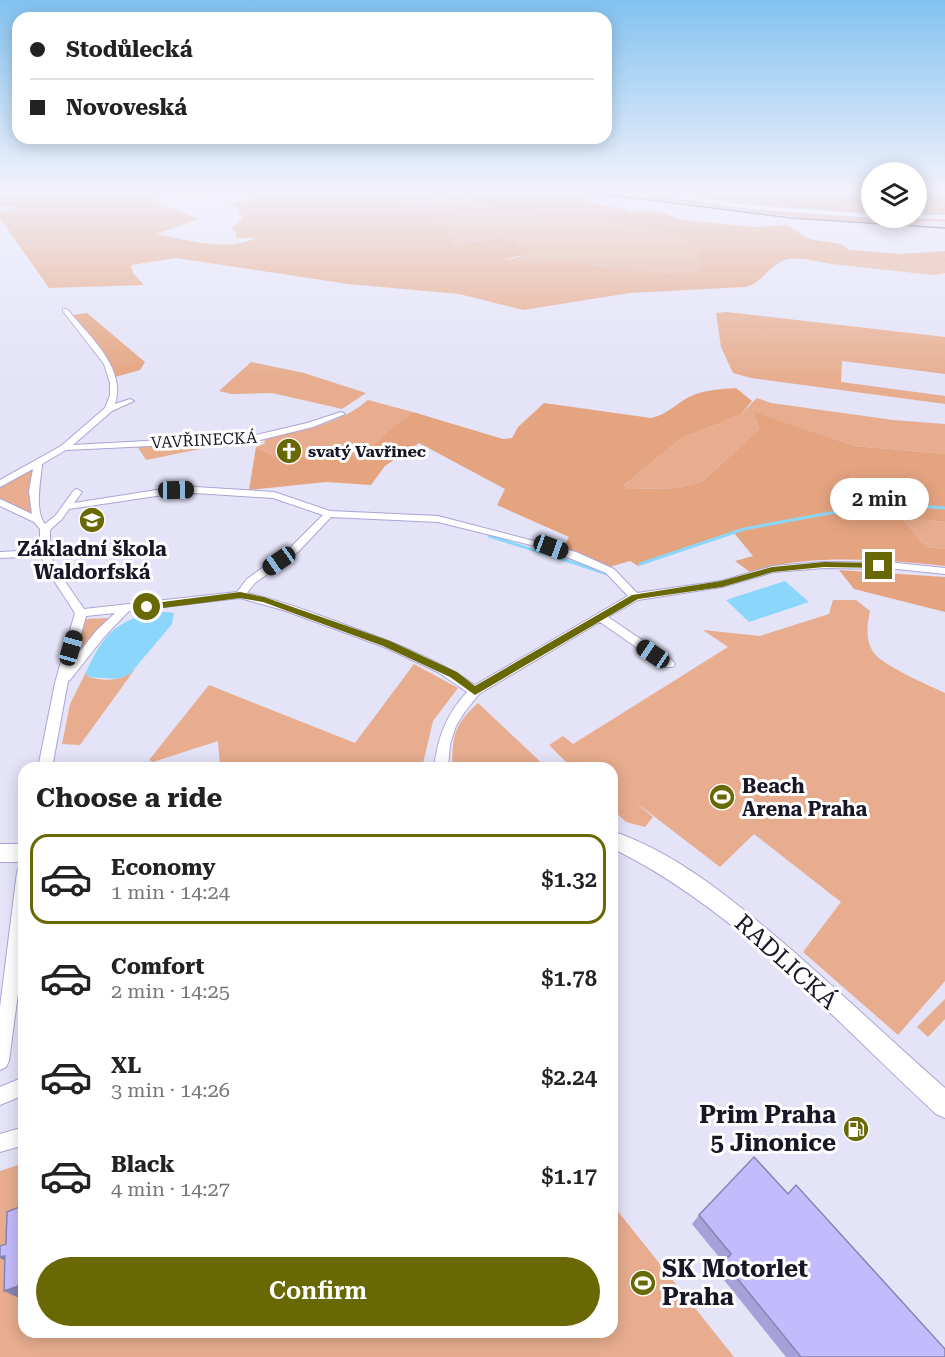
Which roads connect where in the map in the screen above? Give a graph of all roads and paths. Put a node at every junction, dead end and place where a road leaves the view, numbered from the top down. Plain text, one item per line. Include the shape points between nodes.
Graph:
1 (65, 310) dead end
2 (130, 401) dead end
3 (110, 409) junction
4 (330, 409) dead end
5 (64, 448) junction
6 (38, 464) junction
7 (0, 484) edge
8 (77, 492) dead end
9 (0, 502) edge
10 (65, 507) junction
11 (329, 514) junction
12 (37, 520) junction
13 (45, 529) junction
14 (45, 553) junction
15 (0, 555) edge
16 (945, 571) edge
17 (240, 595) junction
18 (635, 597) junction
19 (124, 610) junction
20 (81, 613) junction
21 (600, 617) junction
22 (669, 664) dead end
23 (61, 683) junction
24 (475, 691) junction
25 (46, 762) edge
26 (442, 762) edge
27 (618, 842) edge
28 (0, 853) edge
29 (18, 853) edge
30 (18, 929) edge
31 (0, 1061) edge
32 (18, 1088) edge
33 (0, 1096) edge
34 (945, 1105) edge
35 (18, 1138) edge
36 (0, 1143) edge

1 - 3 street via 108,364 114,389
2 - 3 street
3 - 5 street
4 - 5 street, VAVŘINECKÁ via 341,414 256,438
5 - 6 street
6 - 7 street
6 - 12 street via 34,491
8 - 10 street
9 - 12 street
10 - 11 street via 195,490 274,495
10 - 13 street
11 - 17 street via 294,550 251,581
11 - 18 street via 438,519 551,547 610,572
12 - 13 street
13 - 14 street
14 - 15 street
14 - 20 street via 56,579
16 - 18 street via 824,565 772,569 722,584
17 - 19 street
17 - 24 street via 387,644 453,675
18 - 21 street
19 - 20 street
19 - 23 street
20 - 23 street
21 - 22 street
21 - 24 street
23 - 25 street
24 - 26 street via 455,712 444,739
27 - 34 main road, RADLICKÁ via 656,861 731,913
28 - 29 main road
30 - 31 street
32 - 33 street
35 - 36 street

